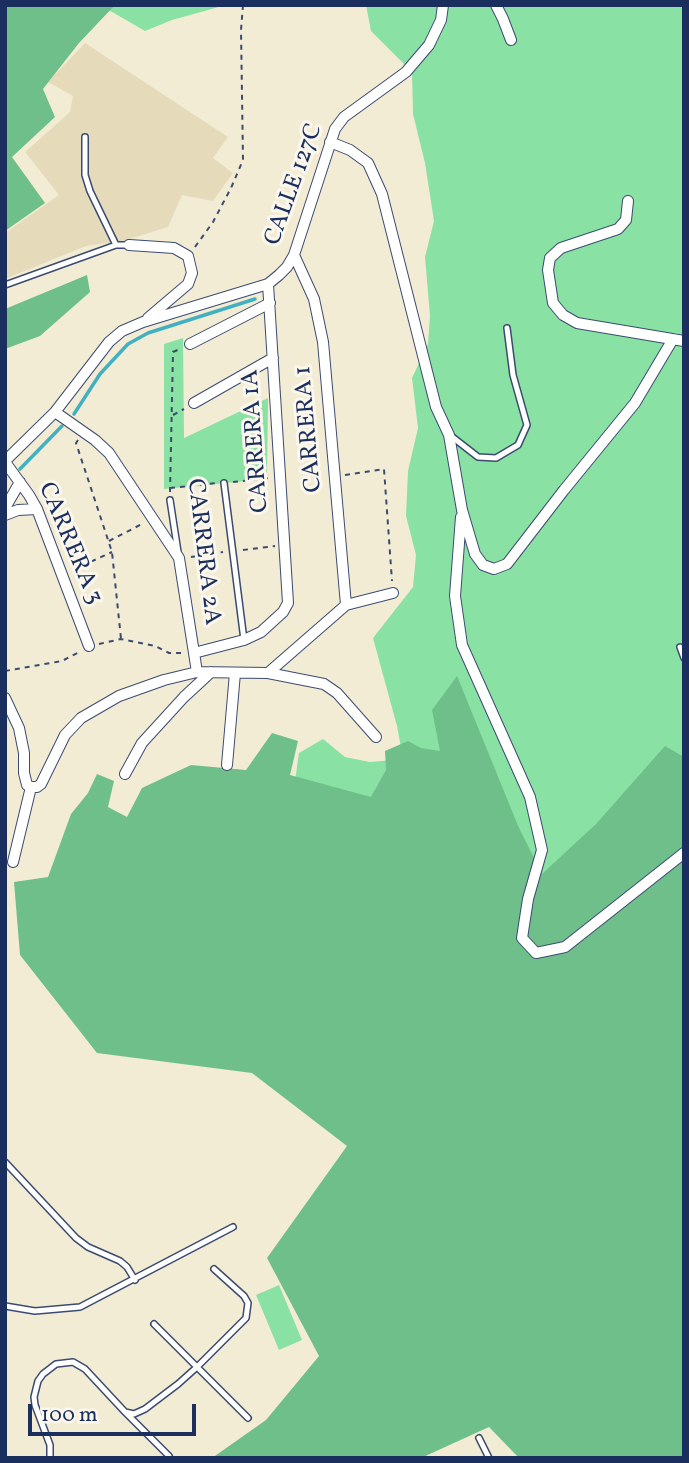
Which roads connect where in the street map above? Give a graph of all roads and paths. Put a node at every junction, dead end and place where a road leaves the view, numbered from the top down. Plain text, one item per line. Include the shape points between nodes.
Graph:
1 (243, 5) edge
2 (443, 5) edge
3 (496, 5) edge
4 (511, 40) dead end
5 (85, 137) dead end
6 (330, 142) junction
7 (628, 201) dead end
8 (116, 245) junction
9 (129, 245) joint
10 (294, 255) junction
11 (188, 256) junction
12 (268, 284) junction
13 (5, 285) edge
14 (270, 303) junction
15 (144, 322) junction
16 (507, 328) dead end
17 (679, 340) edge
18 (190, 344) dead end
19 (173, 352) dead end
20 (273, 358) junction
21 (194, 403) joint
22 (55, 412) junction
23 (172, 416) junction
24 (82, 431) junction
25 (449, 435) junction
26 (5, 461) edge
27 (335, 476) junction
28 (20, 482) junction
29 (224, 483) dead end
30 (170, 500) joint
31 (5, 508) edge
32 (37, 509) junction
33 (462, 510) junction
34 (5, 514) edge
35 (152, 519) junction
36 (108, 541) junction
37 (112, 552) junction
38 (179, 558) junction
39 (62, 575) junction
40 (393, 593) joint
41 (346, 605) junction
42 (121, 639) junction
43 (244, 640) junction
44 (89, 646) junction
45 (680, 648) dead end
46 (194, 653) junction
47 (684, 658) edge
48 (5, 670) edge
49 (197, 672) junction
50 (211, 672) junction
51 (235, 673) junction
52 (268, 673) junction
53 (5, 698) edge
54 (376, 737) dead end
55 (227, 765) dead end
56 (125, 774) dead end
57 (31, 787) junction
58 (684, 853) edge
59 (13, 862) dead end
60 (5, 1163) edge
61 (233, 1227) dead end
62 (214, 1269) dead end
63 (135, 1279) junction
64 (5, 1306) edge
65 (154, 1324) dead end
66 (197, 1367) junction
67 (122, 1410) junction
68 (248, 1418) dead end
69 (479, 1438) dead end
70 (169, 1456) dead end
71 (50, 1458) edge
72 (489, 1458) edge

1 - 11 path via 243,160 213,222
2 - 6 street, CALLE 127C via 429,45 406,72 344,117
3 - 4 street
5 - 8 lane via 85,175
6 - 10 street, CALLE 127C
6 - 25 street via 368,163 382,194 436,407
7 - 17 street via 626,220 618,229 561,248 550,258 553,303 577,323
8 - 9 lane
8 - 13 lane
9 - 11 street via 174,248
10 - 12 street, CALLE 127C
10 - 27 street, CARRERA 1 via 314,299 323,342
11 - 15 street, CALLE 127C via 192,273 188,284
12 - 14 street, CARRERA 1A
12 - 15 street, CALLE 127C
14 - 18 street
14 - 20 street, CARRERA 1A
15 - 22 street, CALLE 127C via 109,342
16 - 25 lane via 513,375 527,425 518,445 496,458 478,457
17 - 33 street via 507,564 494,569 483,565 475,554
19 - 23 path, CARRERA 2A
20 - 21 street
20 - 43 street, CARRERA 1A via 288,603 276,620
21 - 23 path
22 - 24 street
22 - 26 street, CALLE 127C
23 - 30 path, CARRERA 2A
24 - 35 street via 108,453
24 - 36 path via 76,443
25 - 33 street
26 - 28 street, CARRERA 3
27 - 40 path via 384,469
27 - 41 street, CARRERA 1
28 - 31 street
28 - 32 street, CARRERA 3
29 - 43 lane
30 - 38 lane, CARRERA 2A
32 - 34 street
32 - 39 street, CARRERA 3
33 - 58 street via 455,596 462,645 530,797 542,850 522,938 536,953 565,947
35 - 36 path
35 - 38 street
36 - 37 path
37 - 39 path
37 - 42 path
38 - 46 street, CARRERA 2A
39 - 44 street, CARRERA 3
40 - 41 street
41 - 52 street
42 - 44 path
42 - 46 path via 169,653
43 - 46 street
44 - 48 path via 62,662
45 - 47 lane
46 - 49 street, CARRERA 2A
49 - 50 street
49 - 57 street via 119,696 81,718 65,735 41,784
50 - 51 street
50 - 56 street via 142,743
51 - 52 street
51 - 55 street
52 - 54 street via 324,684
53 - 57 street via 19,728 24,773
57 - 59 street
60 - 63 lane via 76,1238 120,1261
61 - 63 lane
62 - 66 lane via 244,1296 248,1309 246,1318
63 - 64 lane via 80,1307 35,1311
65 - 66 lane
66 - 67 lane via 145,1409 134,1413
66 - 68 lane
67 - 70 lane
67 - 71 lane via 85,1368 73,1362 49,1368 38,1381 34,1397
69 - 72 lane

